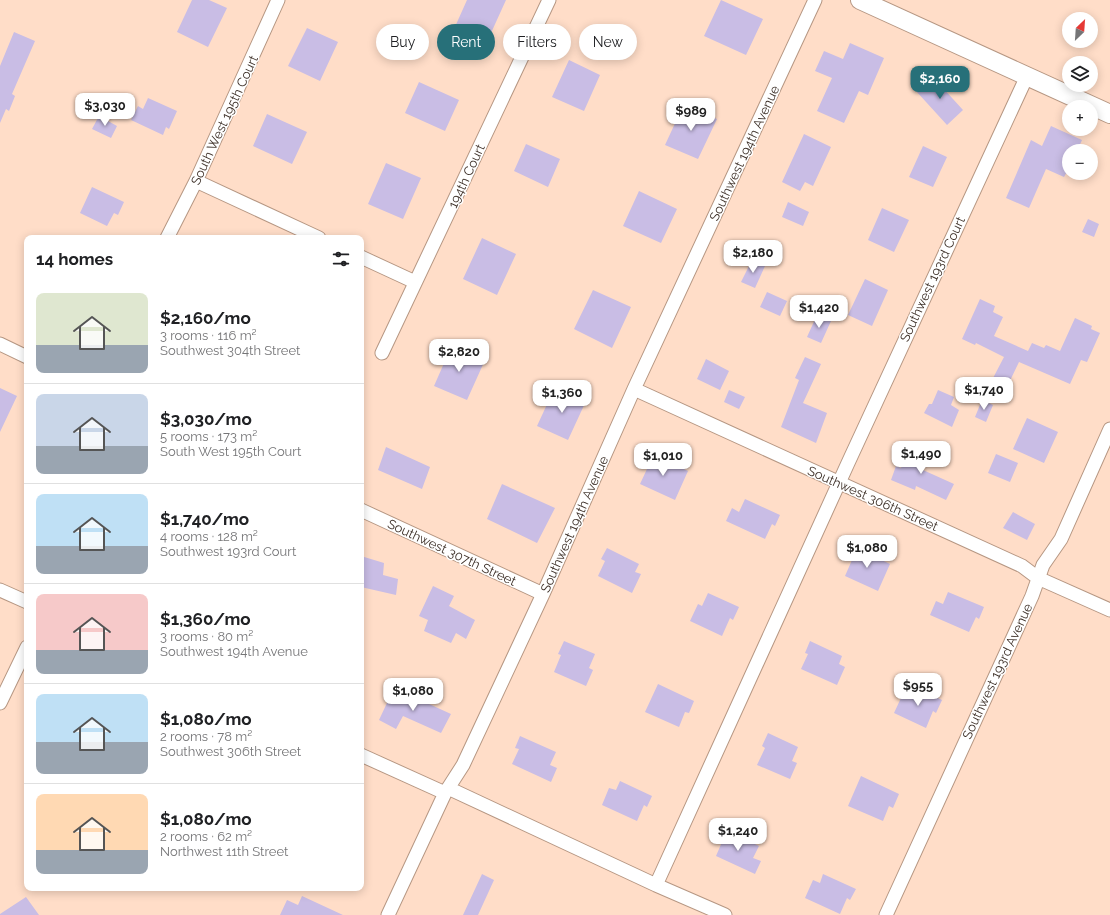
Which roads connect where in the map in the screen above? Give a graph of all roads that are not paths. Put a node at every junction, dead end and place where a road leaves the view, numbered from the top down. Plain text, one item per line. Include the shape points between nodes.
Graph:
1 (278, 0) edge
2 (549, 0) edge
3 (814, 0) edge
4 (860, 0) edge
5 (1027, 76) junction
6 (1110, 114) edge
7 (196, 181) junction
8 (169, 235) edge
9 (313, 235) edge
10 (364, 258) edge
11 (415, 282) junction
12 (0, 344) edge
13 (382, 353) dead end
14 (24, 356) edge
15 (634, 389) junction
16 (1110, 429) edge
17 (839, 483) junction
18 (364, 511) edge
19 (1038, 578) junction
20 (0, 590) edge
21 (543, 594) junction
22 (24, 601) edge
23 (1110, 610) edge
24 (24, 653) edge
25 (0, 703) edge
26 (364, 755) edge
27 (446, 790) junction
28 (656, 885) junction
29 (388, 915) edge
30 (725, 915) edge
31 (886, 915) edge

1 - 7 street, South West 195th Court
2 - 11 street, 194th Court
3 - 15 street, Southwest 194th Avenue
4 - 5 street
5 - 6 street
5 - 17 street, Southwest 193rd Court
7 - 8 street, South West 195th Court
7 - 9 street
10 - 11 street
11 - 13 street, 194th Court
12 - 14 street
15 - 17 street, Southwest 306th Street
15 - 21 street, Southwest 194th Avenue
16 - 19 street, Southwest 193rd Avenue via 1061,538 1043,565
17 - 19 street, Southwest 306th Street via 1022,566
17 - 28 street, Southwest 193rd Court
18 - 21 street, Southwest 307th Street
19 - 23 street, Southwest 306th Street
19 - 31 street, Southwest 193rd Avenue
20 - 22 street
21 - 27 street, Southwest 194th Avenue via 463,765
24 - 25 street
26 - 27 street
27 - 28 street
27 - 29 street, Southwest 194th Avenue
28 - 30 street

